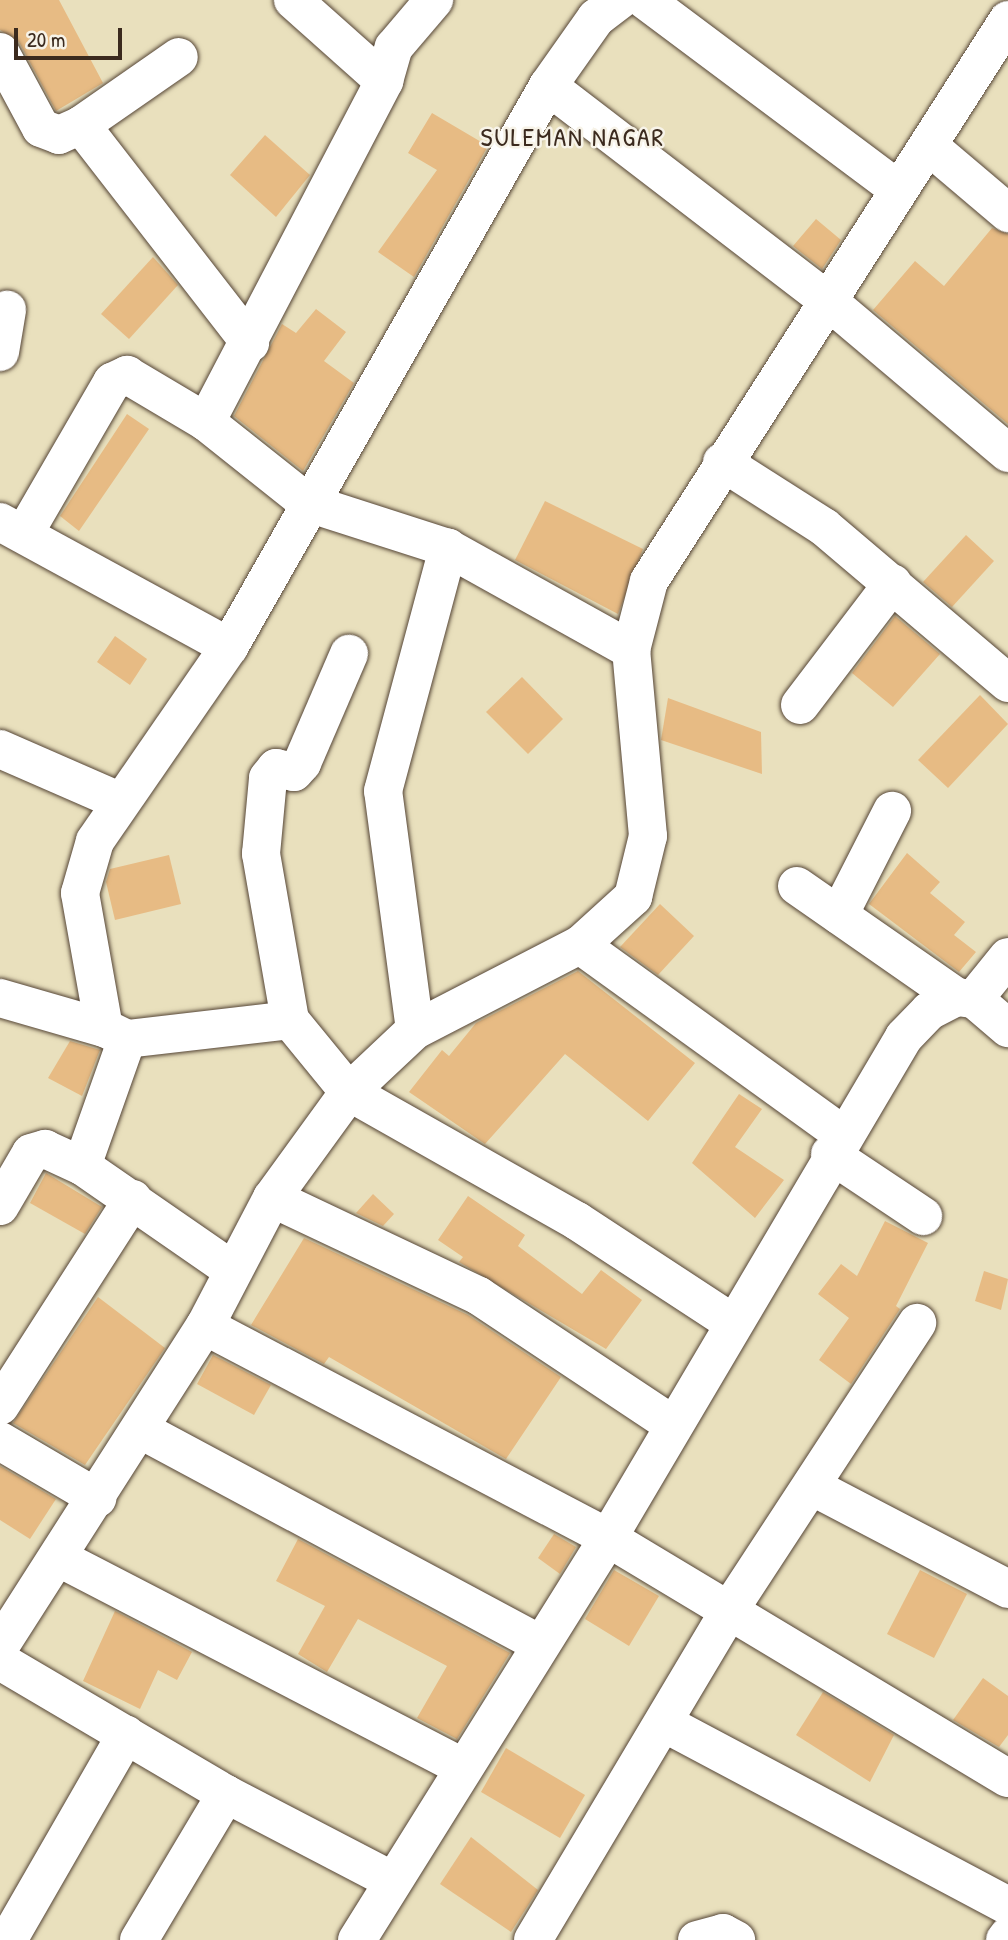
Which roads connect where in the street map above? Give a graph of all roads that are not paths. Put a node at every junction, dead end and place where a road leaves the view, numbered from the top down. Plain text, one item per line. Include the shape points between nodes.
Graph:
1 (293, 0) edge
2 (434, 0) edge
3 (645, 0) edge
4 (596, 6) edge
5 (1008, 20) edge
6 (0, 52) edge
7 (179, 57) dead end
8 (384, 81) junction
9 (548, 86) junction
10 (81, 125) junction
11 (929, 146) junction
12 (899, 190) junction
13 (1008, 213) edge
14 (827, 300) junction
15 (7, 310) dead end
16 (250, 343) junction
17 (0, 352) edge
18 (206, 422) junction
19 (1008, 453) edge
20 (722, 462) junction
21 (308, 503) junction
22 (12, 528) edge
23 (448, 548) junction
24 (893, 583) junction
25 (229, 647) junction
26 (631, 649) junction
27 (349, 654) dead end
28 (1008, 683) edge
29 (800, 705) dead end
30 (0, 749) edge
31 (119, 801) junction
32 (892, 811) dead end
33 (797, 886) dead end
34 (839, 915) junction
35 (580, 945) junction
36 (1008, 957) edge
37 (0, 998) edge
38 (966, 998) junction
39 (290, 1020) junction
40 (1008, 1028) edge
41 (415, 1030) junction
42 (116, 1034) junction
43 (349, 1092) junction
44 (836, 1144) junction
45 (82, 1166) junction
46 (3, 1194) edge
47 (272, 1198) junction
48 (133, 1199) junction
49 (923, 1216) dead end
50 (232, 1270) junction
51 (733, 1323) junction
52 (917, 1323) dead end
53 (205, 1326) junction
54 (0, 1406) edge
55 (673, 1425) junction
56 (141, 1430) junction
57 (0, 1441) edge
58 (813, 1487) junction
59 (97, 1498) junction
60 (608, 1538) junction
61 (59, 1558) junction
62 (1008, 1589) edge
63 (730, 1609) junction
64 (538, 1643) junction
65 (0, 1646) edge
66 (0, 1661) edge
67 (664, 1723) junction
68 (126, 1735) junction
69 (461, 1766) junction
70 (1008, 1778) edge
71 (226, 1794) junction
72 (393, 1881) junction
73 (1008, 1906) edge
74 (8, 1940) edge
75 (139, 1940) edge
76 (357, 1940) edge
77 (533, 1940) edge
78 (697, 1940) edge
79 (736, 1940) edge

1 - 8 street
2 - 8 street via 394,47
3 - 12 street
4 - 9 street
5 - 11 street
6 - 10 street via 41,128 59,135
7 - 10 street
8 - 16 street
9 - 14 street
9 - 21 street
10 - 16 street
11 - 12 street
11 - 13 street
12 - 14 street
14 - 19 street
14 - 20 street
15 - 17 street
16 - 18 street
18 - 21 street
18 - 22 street via 144,381 127,375 112,382
20 - 24 street via 824,527
20 - 26 street via 649,581
21 - 23 street
21 - 25 street
22 - 25 street
23 - 26 street
23 - 41 street via 383,791
24 - 28 street
24 - 29 street
25 - 31 street
26 - 35 street via 648,836 633,897
27 - 39 street via 302,764 294,772 276,768 268,778 261,854
30 - 31 street
31 - 42 street via 95,841 80,893
32 - 34 street
33 - 34 street
34 - 38 street
35 - 41 street
35 - 44 street
36 - 38 street
37 - 42 street
38 - 40 street
38 - 44 street via 929,1011 904,1037
39 - 42 street
39 - 43 street
41 - 43 street
42 - 45 street
43 - 47 street
43 - 51 street via 577,1221
44 - 49 street
44 - 51 street
45 - 46 street via 37,1149
45 - 48 street
47 - 50 street
47 - 55 street via 479,1296
48 - 50 street
48 - 54 street
50 - 53 street
51 - 55 street
52 - 58 street
53 - 56 street
53 - 60 street
55 - 60 street
56 - 59 street
56 - 64 street
57 - 59 street
58 - 62 street
58 - 63 street
59 - 61 street
60 - 63 street
60 - 64 street
61 - 65 street
61 - 69 street
63 - 67 street
63 - 70 street
64 - 69 street
66 - 68 street
67 - 73 street
67 - 77 street
68 - 71 street
68 - 74 street
69 - 72 street
71 - 72 street
71 - 75 street
72 - 76 street
78 - 79 street via 723,1933

